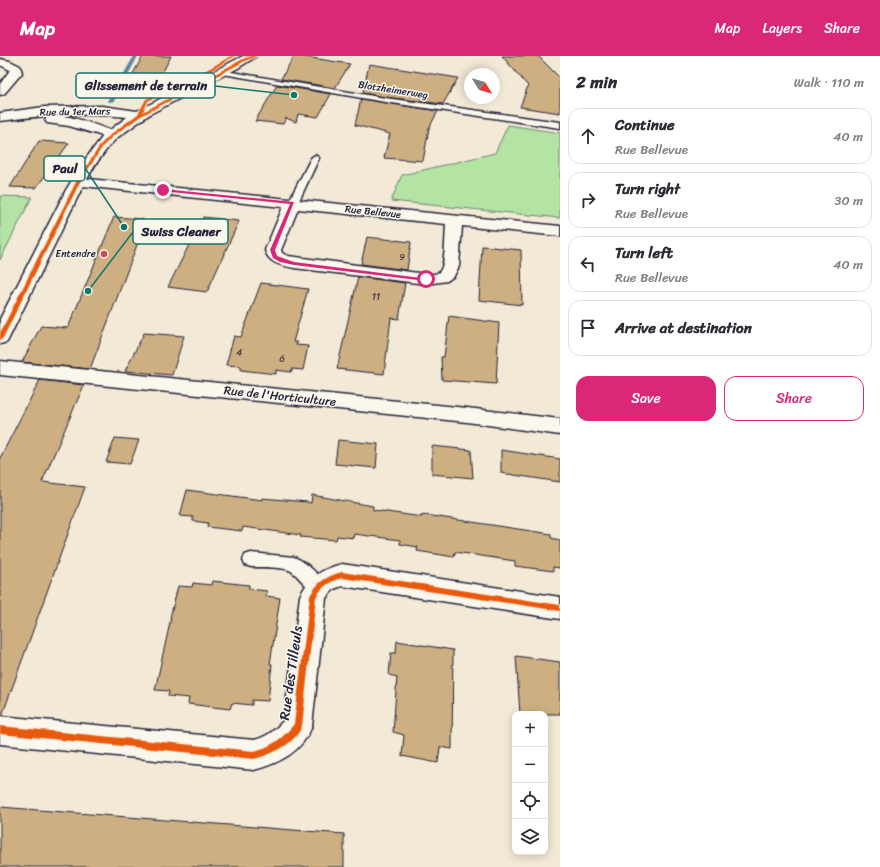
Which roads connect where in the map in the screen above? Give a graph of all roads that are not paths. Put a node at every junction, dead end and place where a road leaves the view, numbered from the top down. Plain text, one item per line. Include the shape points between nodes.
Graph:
1 (251, 56) edge
2 (0, 62) edge
3 (223, 72) junction
4 (0, 91) edge
5 (140, 114) junction
6 (5, 116) edge
7 (560, 125) edge
8 (112, 135) junction
9 (315, 158) dead end
10 (78, 182) junction
11 (293, 203) junction
12 (454, 221) junction
13 (560, 231) edge
14 (0, 338) edge
15 (0, 368) edge
16 (560, 427) edge
17 (251, 560) dead end
18 (318, 586) junction
19 (560, 608) edge
20 (0, 730) edge

1 - 3 street
2 - 4 street via 16,69 16,73
3 - 5 street
3 - 7 lane, Blotzheimerweg via 384,100
5 - 6 street, Rue du 1er Mars via 102,110 44,111
5 - 8 street
6 - 8 street, Rue du 1er Mars via 70,122
8 - 10 street via 102,145
9 - 11 lane
10 - 11 street, Rue Bellevue
10 - 14 street
11 - 12 street, Rue Bellevue
11 - 12 street via 273,250 275,256 294,264 426,279 445,276 450,269
12 - 13 street, Rue Bellevue
15 - 16 street, Rue de l'Horticulture via 468,415
17 - 18 lane via 294,564
18 - 19 street via 331,577 342,575
18 - 20 street, Rue des Tilleuls via 313,596 298,726 287,741 270,752 254,755

